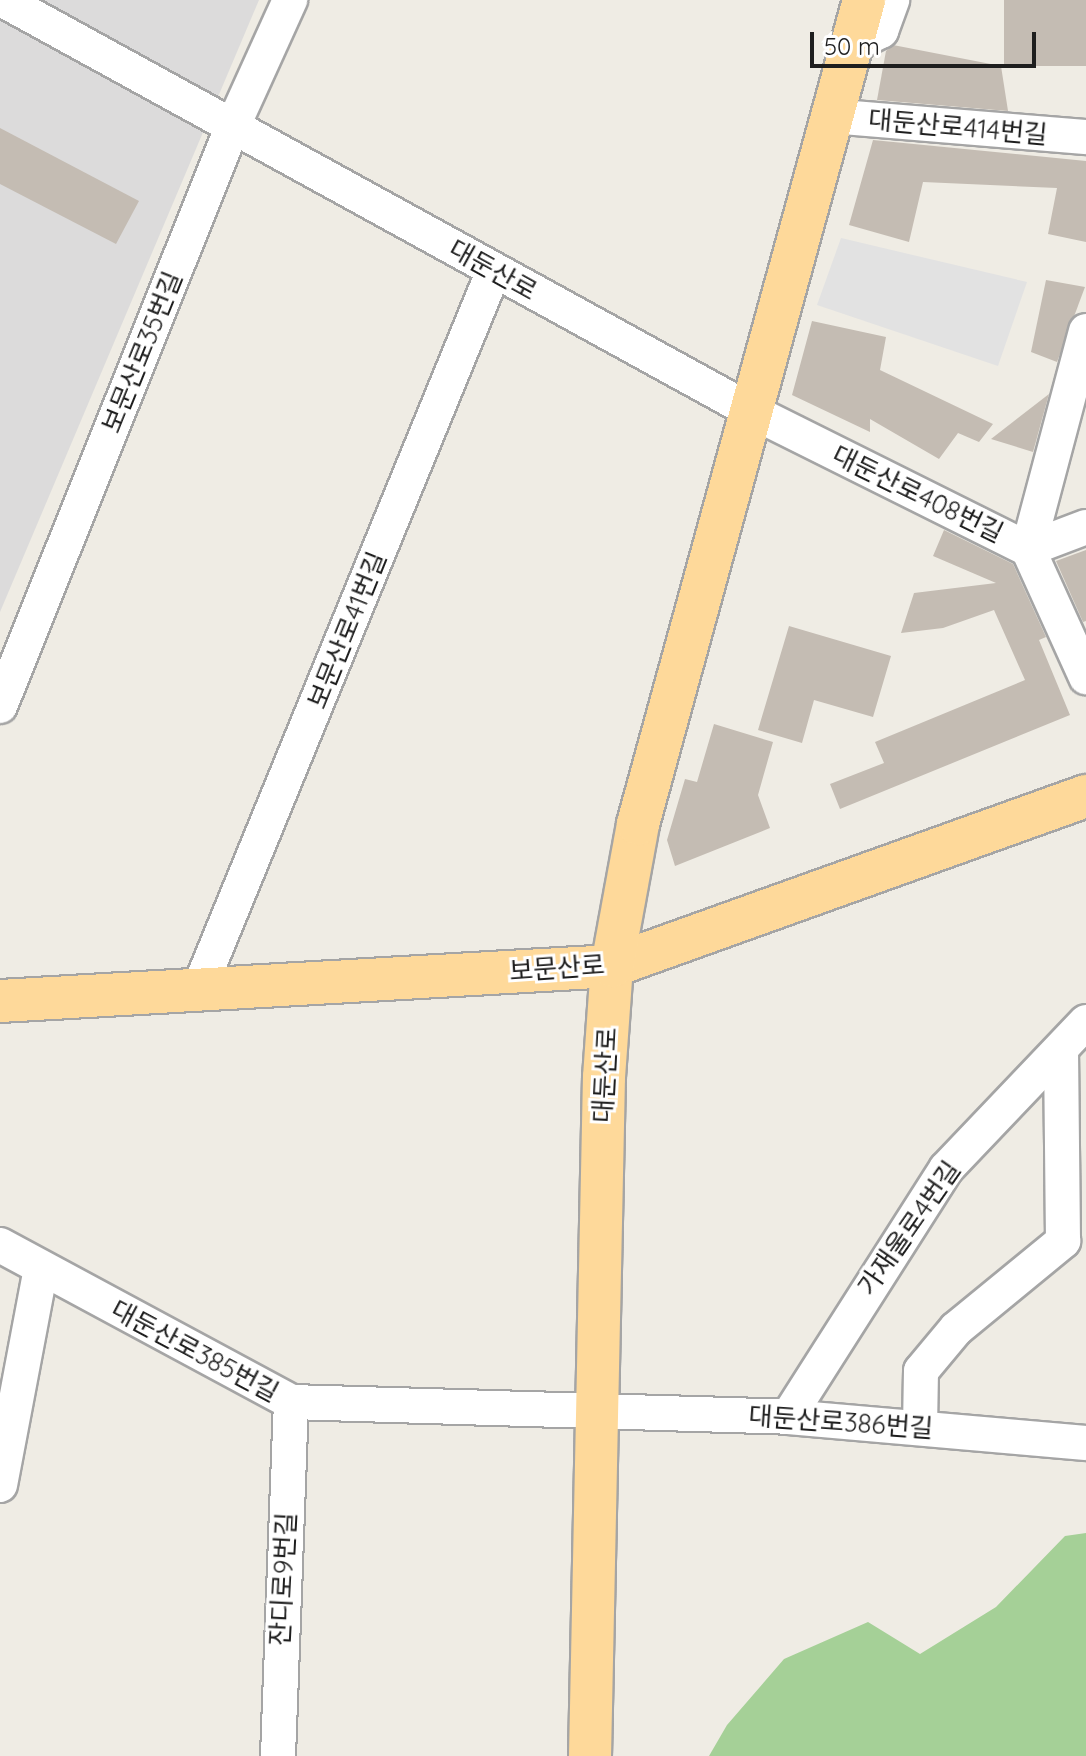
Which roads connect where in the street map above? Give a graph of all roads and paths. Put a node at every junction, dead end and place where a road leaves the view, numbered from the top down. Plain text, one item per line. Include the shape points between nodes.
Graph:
1 (3, 0) edge
2 (290, 0) edge
3 (864, 0) edge
4 (892, 0) edge
5 (851, 46) junction
6 (830, 116) junction
7 (232, 128) junction
8 (1086, 137) edge
9 (494, 270) junction
10 (1086, 331) edge
11 (753, 412) junction
12 (1086, 527) edge
13 (1028, 549) junction
14 (1086, 677) edge
15 (0, 706) edge
16 (1086, 796) edge
17 (612, 966) junction
18 (199, 989) junction
19 (0, 1001) edge
20 (1086, 1022) edge
21 (1061, 1050) junction
22 (0, 1245) edge
23 (41, 1268) junction
24 (291, 1402) junction
25 (596, 1408) junction
26 (788, 1417) junction
27 (920, 1428) junction
28 (1086, 1443) edge
29 (0, 1485) edge
30 (278, 1756) edge
31 (590, 1756) edge

1 - 7 street, 대둔산로
2 - 7 street, 보문산로35번길
3 - 5 main road, 대둔산로
4 - 5 street via 881,31
5 - 6 main road, 대둔산로
6 - 8 street, 대둔산로414번길
6 - 11 main road, 대둔산로
7 - 9 street, 대둔산로
7 - 15 street, 보문산로35번길
9 - 11 street, 대둔산로
9 - 18 street, 보문산로41번길
10 - 13 street
11 - 13 street, 대둔산로408번길
11 - 17 main road, 대둔산로 via 638,824
12 - 13 street, 대둔산로408번길
13 - 14 street
16 - 17 main road, 보문산로
17 - 18 main road, 보문산로
17 - 25 main road, 대둔산로
18 - 19 main road, 보문산로
20 - 21 street, 가재울로4번길
21 - 26 street, 가재울로4번길 via 946,1169
21 - 27 street via 1063,1241 956,1329 921,1371
22 - 23 street, 대둔산로385번길
23 - 24 street, 대둔산로385번길
23 - 29 street
24 - 25 street, 대둔산로385번길
24 - 30 street, 잔디로9번길
25 - 26 street, 대둔산로386번길
25 - 31 main road, 대둔산로
26 - 27 street, 대둔산로386번길
27 - 28 street, 대둔산로386번길

